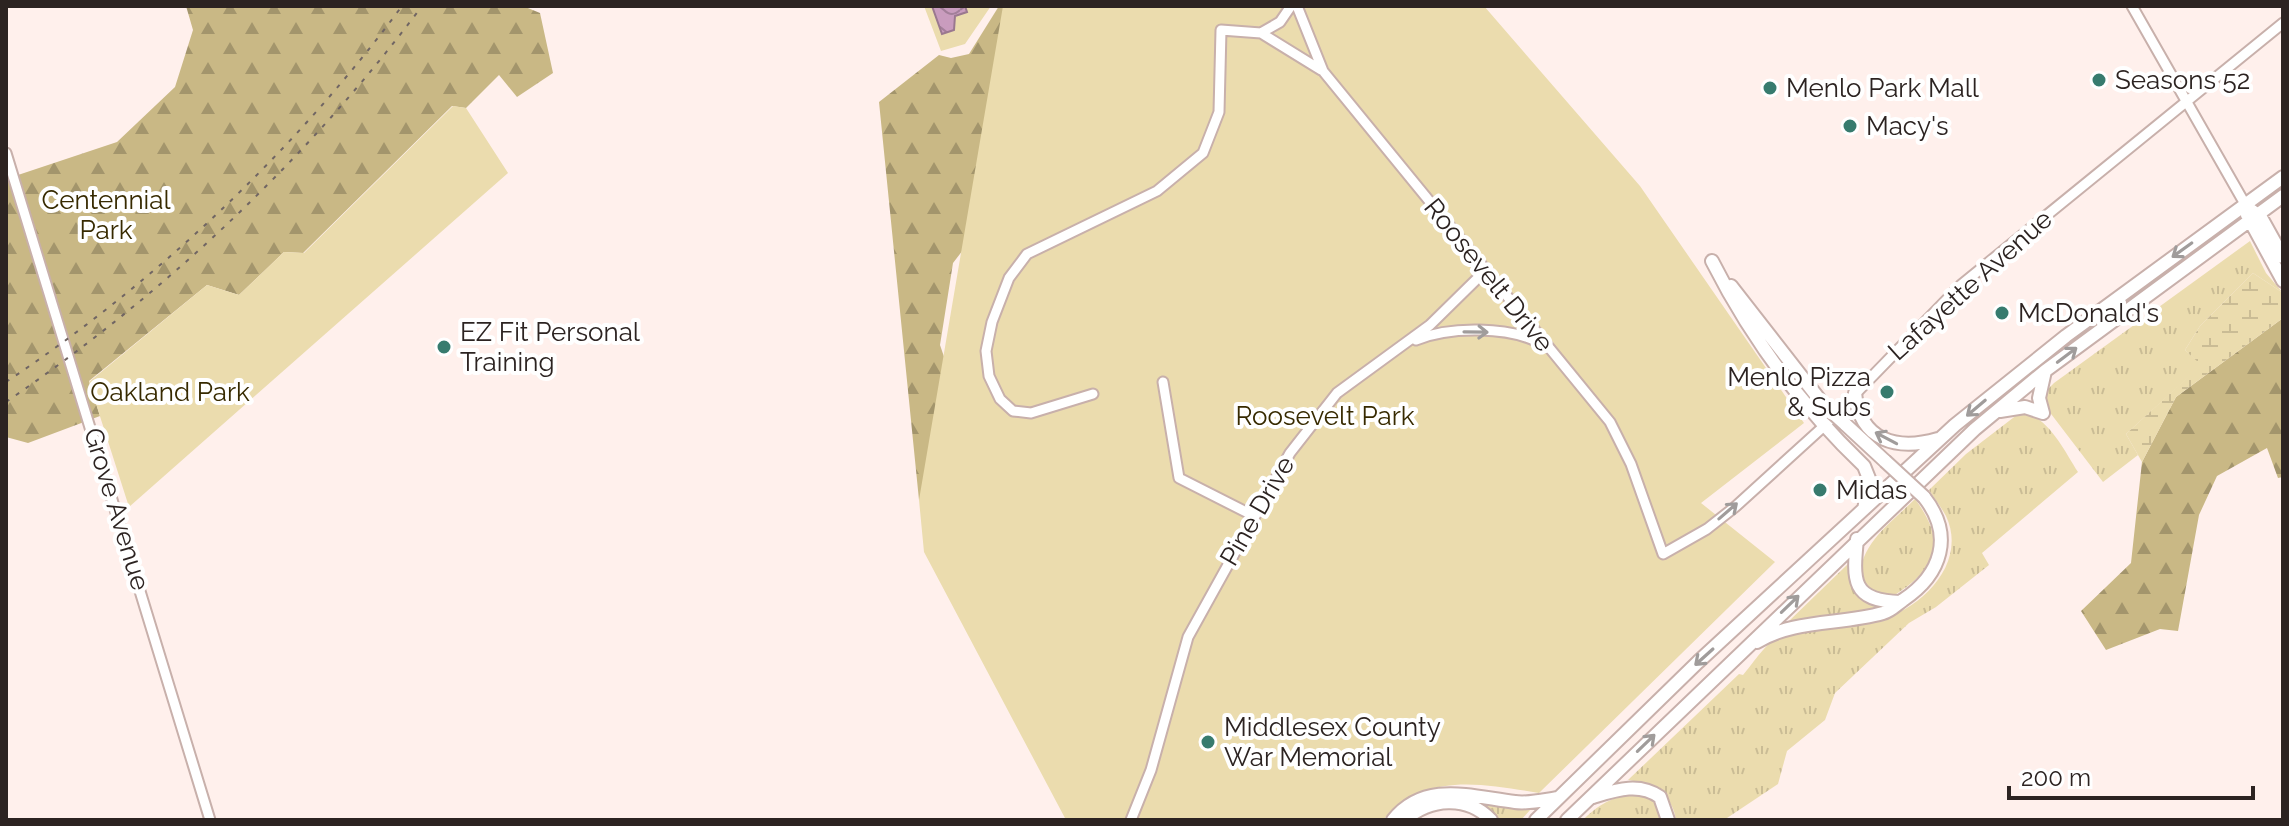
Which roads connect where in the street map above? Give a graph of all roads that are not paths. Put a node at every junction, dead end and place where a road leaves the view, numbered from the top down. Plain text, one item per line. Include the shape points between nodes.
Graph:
1 (1291, 6) edge
2 (1297, 6) edge
3 (2132, 6) edge
4 (2283, 23) edge
5 (1261, 33) junction
6 (1323, 71) junction
7 (2185, 101) junction
8 (6, 153) edge
9 (2283, 177) edge
10 (2283, 196) edge
11 (2245, 204) junction
12 (2253, 218) junction
13 (2283, 257) edge
14 (1486, 270) junction
15 (2283, 281) edge
16 (1402, 345) junction
17 (1549, 348) junction
18 (2045, 371) junction
19 (1163, 382) dead end
20 (1855, 393) junction
21 (1093, 394) dead end
22 (1996, 411) junction
23 (1823, 427) junction
24 (1941, 438) junction
25 (1864, 509) junction
26 (1254, 516) junction
27 (1857, 539) junction
28 (1663, 554) joint
29 (1900, 602) junction
30 (1734, 658) junction
31 (1590, 797) junction
32 (1558, 798) junction
33 (210, 820) edge
34 (1131, 820) edge
35 (1393, 820) edge
36 (1405, 820) edge
37 (1491, 820) edge
38 (1536, 820) edge
39 (1567, 820) edge
40 (1668, 820) edge

1 - 5 street via 1280,22
2 - 6 street, Roosevelt Drive
3 - 7 street
4 - 7 street, Lafayette Avenue
5 - 6 street
5 - 21 street via 1221,30 1219,112 1203,153 1157,191 1027,254 1009,278 992,322 986,364 993,387 1007,406 1031,413
6 - 14 street, Roosevelt Drive
7 - 11 street
7 - 20 street, Lafayette Avenue via 1961,285
8 - 33 street, Grove Avenue
9 - 11 highway
10 - 12 highway
11 - 12 highway
11 -> 24 highway via 2066,336
12 - 13 highway
12 - 15 highway
18 -> 12 highway
14 - 16 street, Pine Drive via 1447,311
14 - 17 street, Roosevelt Drive
16 -> 17 street via 1434,334 1466,332 1516,335
16 - 26 street, Pine Drive via 1324,406
17 - 28 street, Roosevelt Drive via 1619,437
18 - 22 highway
18 - 22 highway via 2039,398 2043,413 2025,407
19 - 26 street via 1179,478
20 - 23 street, Lafayette Avenue
24 -> 20 highway via 1907,446 1884,439 1862,420
22 - 27 highway
23 - 25 highway via 1864,466 1870,481
28 -> 23 street, Lafayette Avenue via 1735,507
23 - 29 highway, bridge via 1741,320 1712,261 1823,404 1924,497 1939,521 1941,556 1929,580
24 - 25 highway
25 -> 32 highway
26 - 34 street, Pine Drive via 1188,637 1151,770
27 - 29 highway via 1854,572 1861,591 1879,601
30 -> 27 highway
29 - 30 highway via 1883,613 1771,635
31 -> 30 highway
31 - 39 highway
31 - 40 highway via 1644,789 1660,797
32 - 35 highway via 1518,803 1436,794 1415,801
32 - 38 highway
36 - 37 highway via 1448,801 1474,807

